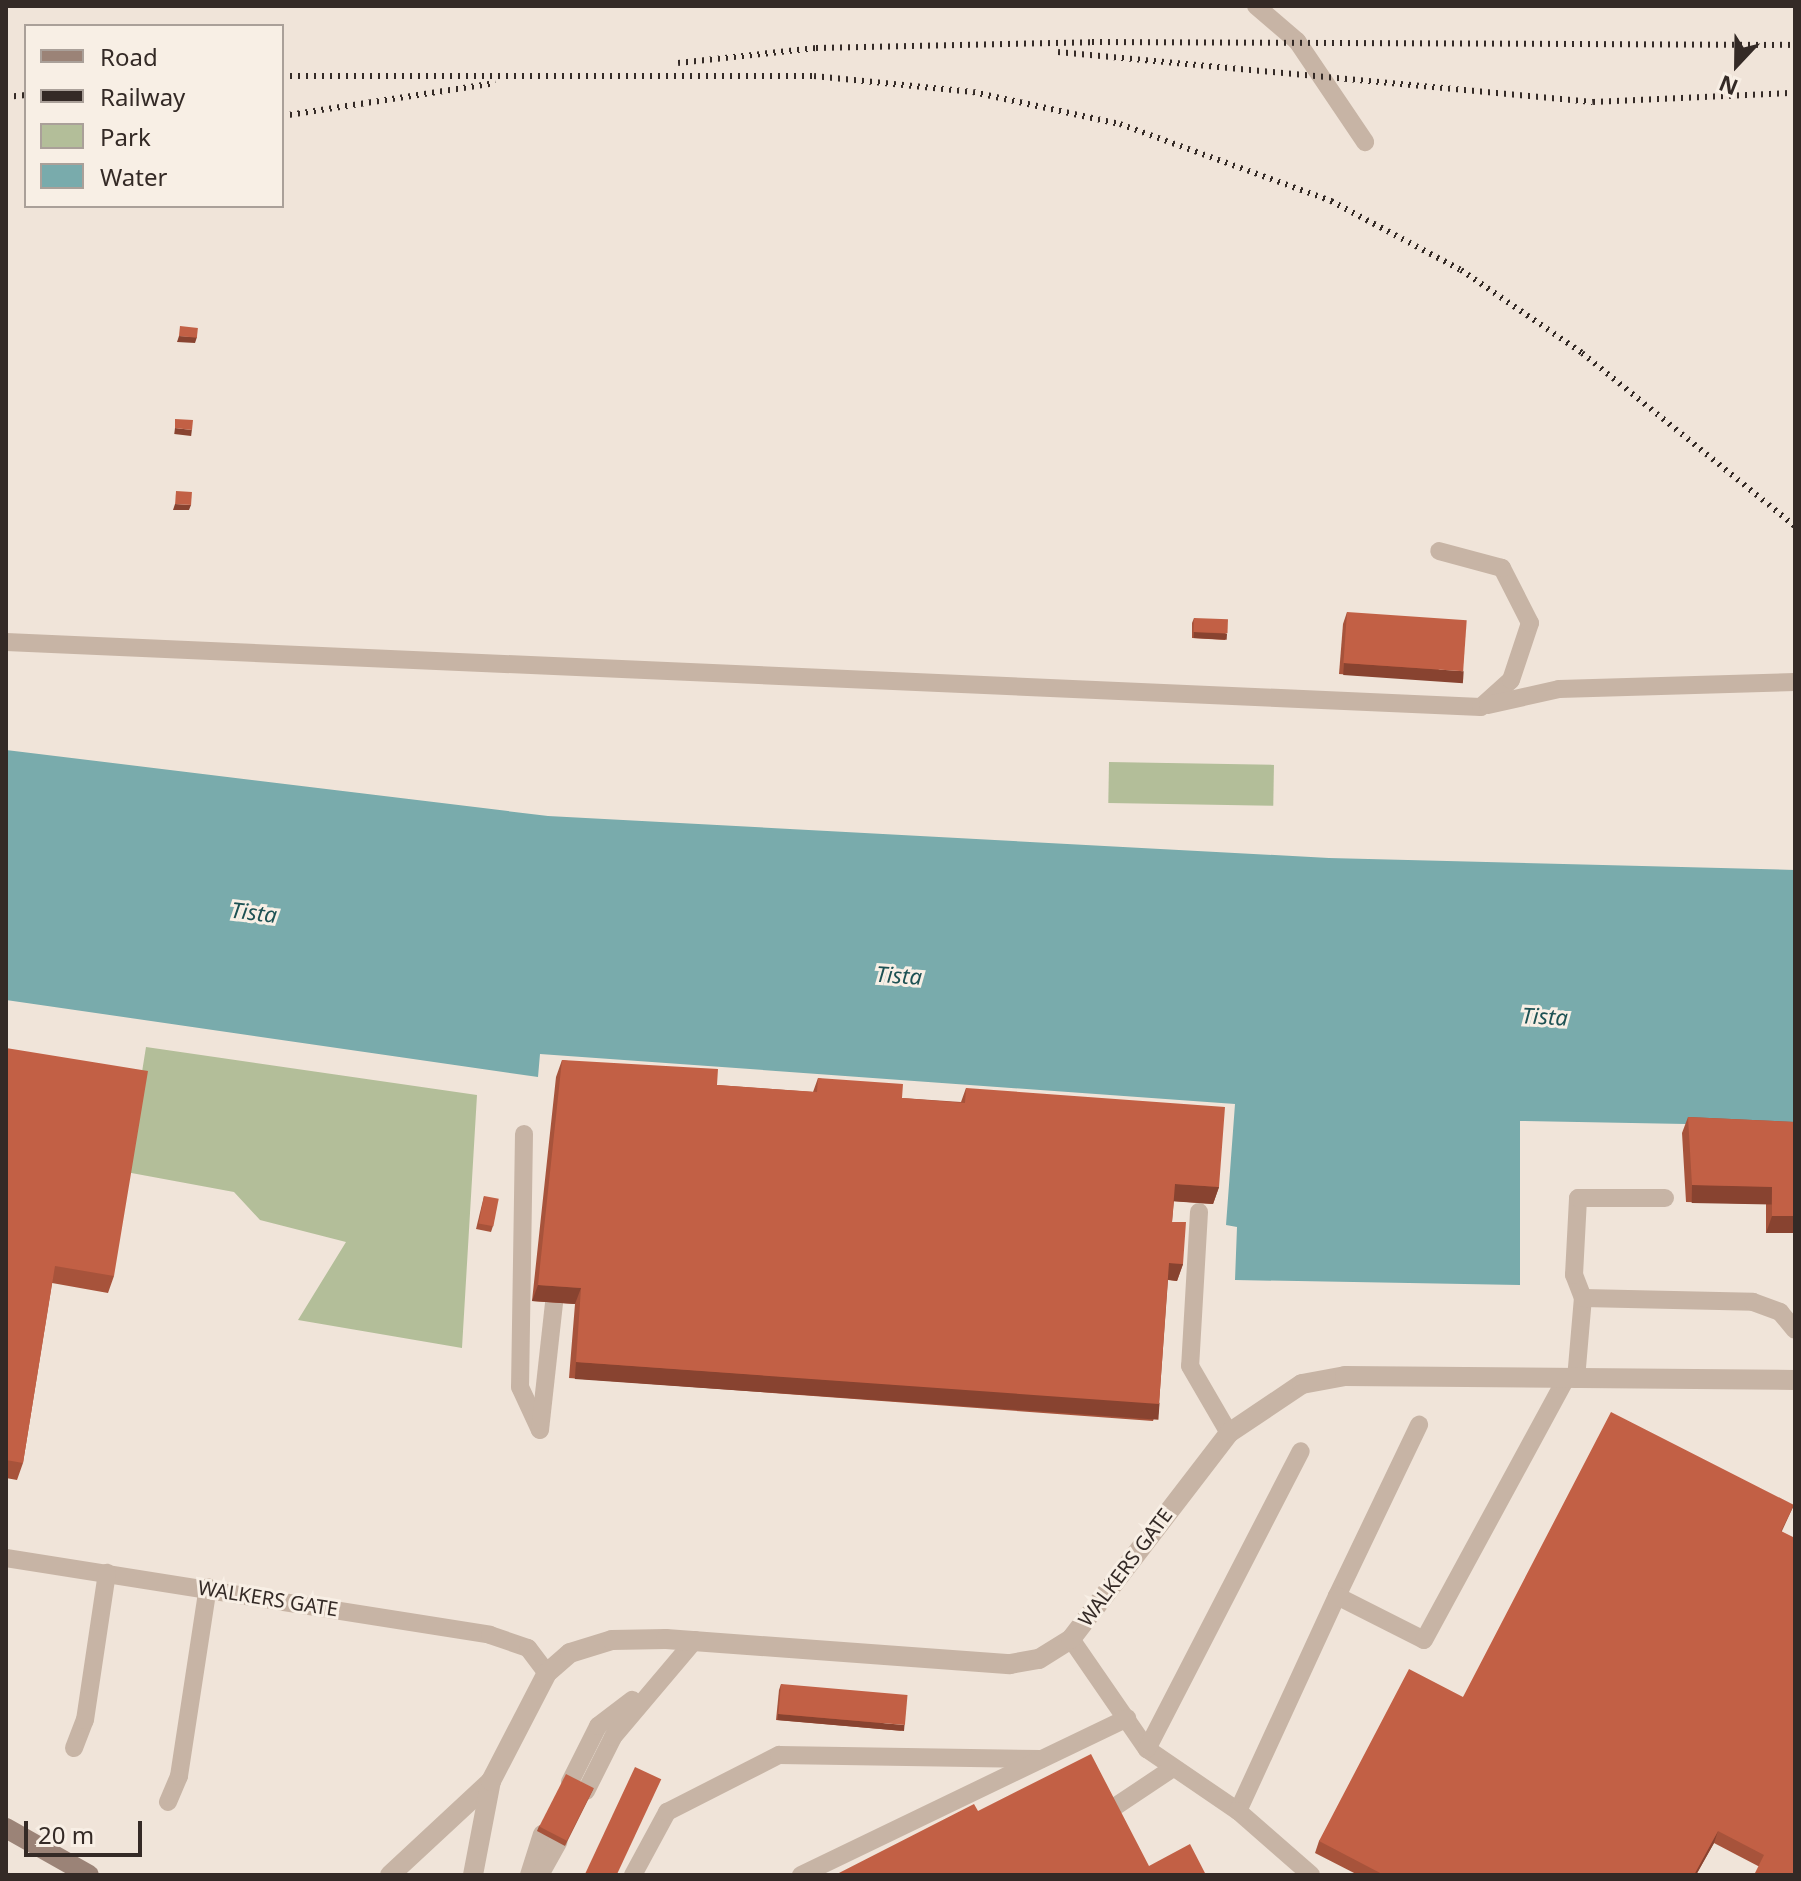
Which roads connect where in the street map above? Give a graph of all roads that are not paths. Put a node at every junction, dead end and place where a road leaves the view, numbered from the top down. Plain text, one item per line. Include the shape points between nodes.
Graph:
1 (1256, 6) edge
2 (1365, 142) dead end
3 (1439, 551) dead end
4 (6, 642) edge
5 (1795, 682) edge
6 (1481, 707) junction
7 (524, 1134) dead end
8 (1665, 1198) dead end
9 (1199, 1212) edge
10 (1583, 1298) junction
11 (554, 1303) edge
12 (1795, 1330) edge
13 (1571, 1379) junction
14 (1795, 1380) edge
15 (1419, 1425) dead end
16 (1229, 1433) junction
17 (1301, 1451) dead end
18 (6, 1558) edge
19 (107, 1573) junction
20 (208, 1587) junction
21 (1337, 1596) junction
22 (1071, 1639) junction
23 (695, 1640) junction
24 (547, 1673) junction
25 (1127, 1718) junction
26 (74, 1748) dead end
27 (1147, 1749) junction
28 (1041, 1759) junction
29 (1173, 1768) junction
30 (491, 1781) junction
31 (578, 1786) edge
32 (168, 1802) dead end
33 (1238, 1811) junction
34 (1080, 1827) edge
35 (6, 1828) edge
36 (89, 1875) edge
37 (390, 1875) edge
38 (473, 1875) edge
39 (529, 1875) edge
40 (540, 1875) edge
41 (633, 1875) edge
42 (801, 1875) edge
43 (1311, 1875) edge

1 - 2 lane via 1297,41
3 - 6 lane via 1502,568 1530,623 1511,680
4 - 6 lane
5 - 6 lane via 1559,689
7 - 11 lane via 520,1387 540,1430
8 - 10 lane via 1578,1198 1574,1275
9 - 16 lane via 1190,1366
10 - 12 lane via 1753,1302 1780,1312
10 - 13 lane
13 - 14 street, WALKERS GATE
13 - 16 street, WALKERS GATE via 1345,1376 1302,1384
13 - 21 lane via 1424,1640
15 - 21 lane
16 - 22 street, WALKERS GATE
17 - 27 lane
18 - 19 lane, WALKERS GATE
19 - 20 lane, WALKERS GATE
19 - 26 lane via 85,1720
20 - 24 lane, WALKERS GATE via 490,1635 528,1648
20 - 32 lane via 179,1776
21 - 33 lane
22 - 23 street, WALKERS GATE via 1039,1659 1010,1664
22 - 25 lane
23 - 24 street, WALKERS GATE via 612,1640 570,1653
23 - 31 lane via 648,1688
24 - 30 street, WALKERS GATE
25 - 27 lane
25 - 28 lane
27 - 29 lane
28 - 41 lane via 779,1755 667,1812
28 - 42 lane
29 - 33 lane
29 - 34 lane
30 - 37 street, WALKERS GATE
30 - 38 street, WALKERS GATE
33 - 43 lane
35 - 36 street
39 - 40 lane via 550,1838

